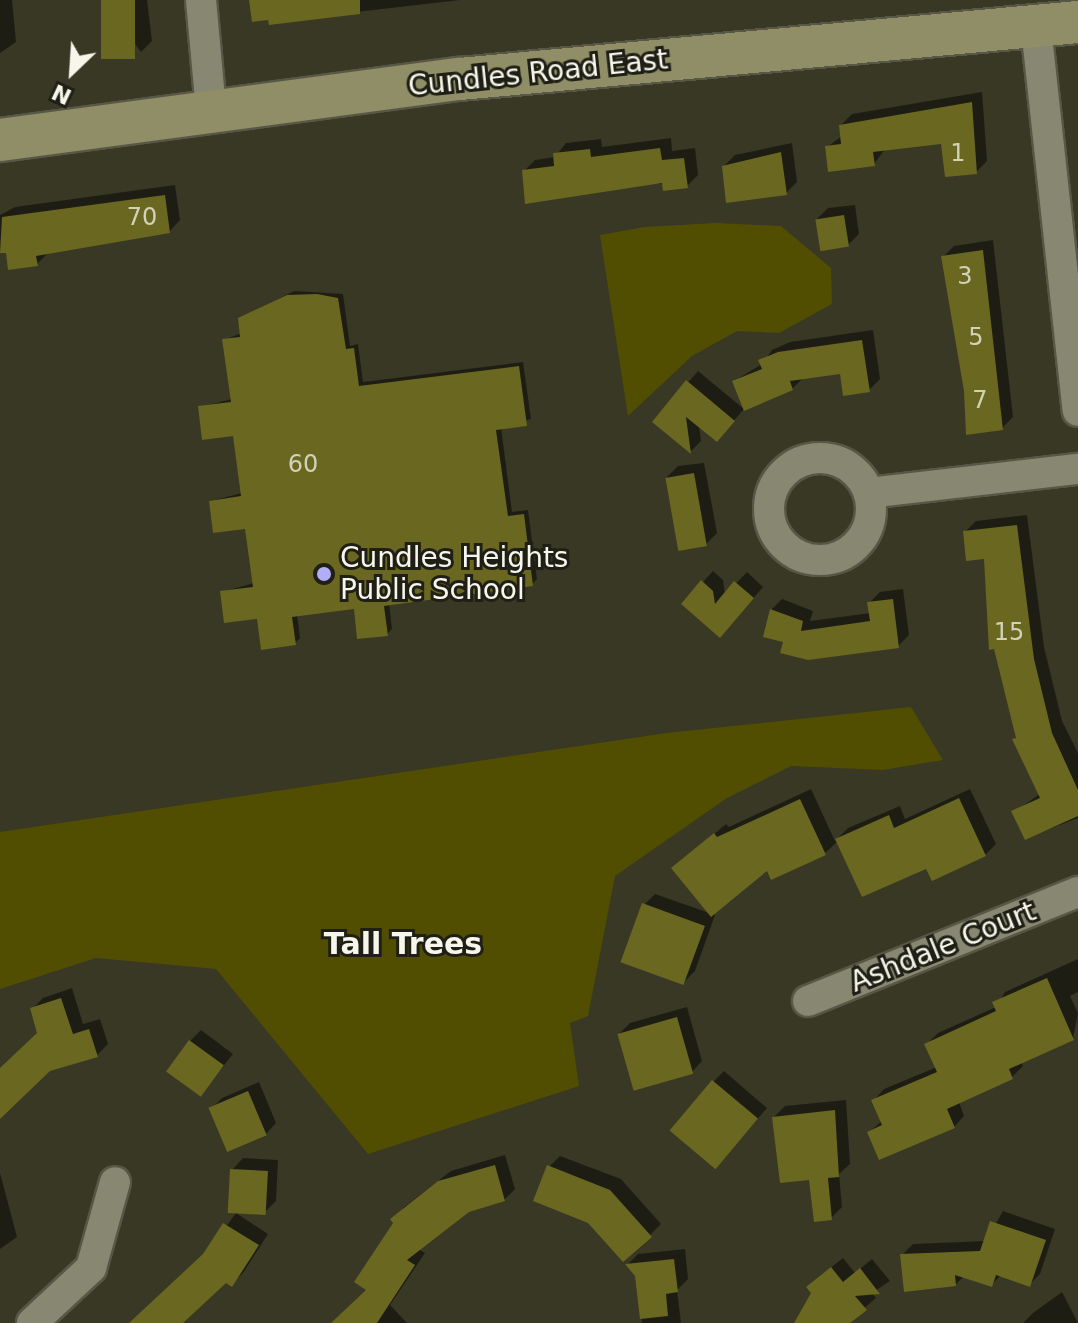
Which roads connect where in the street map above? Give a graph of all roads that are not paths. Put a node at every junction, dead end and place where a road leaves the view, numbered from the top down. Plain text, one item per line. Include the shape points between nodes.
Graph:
1 (201, 0) edge
2 (1078, 22) edge
3 (1036, 27) junction
4 (211, 109) junction
5 (0, 140) edge
6 (1078, 411) edge
7 (1078, 469) edge
8 (869, 493) dead end
9 (1078, 892) edge
10 (808, 1001) dead end
11 (115, 1182) dead end
12 (32, 1323) edge

1 - 4 street
2 - 3 main road, Cundles Road East
3 - 4 main road, Cundles Road East via 460,79
3 - 6 street
4 - 5 main road, Cundles Road East
7 - 8 street
9 - 10 street, Ashdale Court
11 - 12 street via 91,1268

